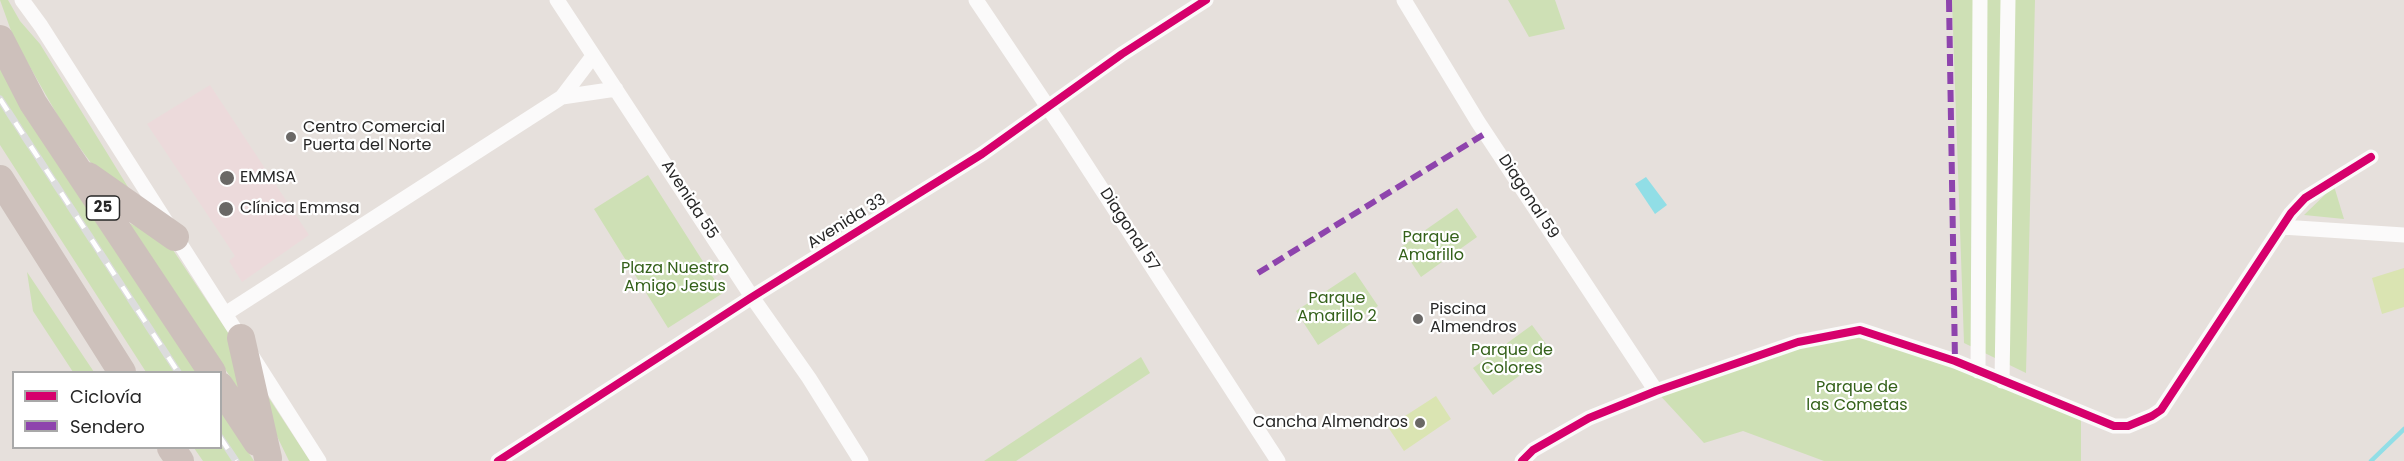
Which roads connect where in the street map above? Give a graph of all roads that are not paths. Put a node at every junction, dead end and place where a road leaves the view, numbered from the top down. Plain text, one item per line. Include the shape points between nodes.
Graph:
1 (22, 0) edge
2 (557, 0) edge
3 (976, 0) edge
4 (1206, 0) edge
5 (1404, 0) edge
6 (1980, 0) edge
7 (2008, 0) edge
8 (0, 39) edge
9 (593, 56) junction
10 (616, 89) junction
11 (562, 97) junction
12 (1048, 108) junction
13 (2371, 157) dead end
14 (76, 167) junction
15 (0, 179) edge
16 (2282, 226) junction
17 (2404, 235) edge
18 (175, 237) junction
19 (752, 297) junction
20 (225, 314) junction
21 (241, 338) junction
22 (121, 371) edge
23 (211, 371) edge
24 (1978, 371) junction
25 (2002, 381) junction
26 (222, 389) edge
27 (1656, 391) junction
28 (269, 459) edge
29 (320, 461) edge
30 (498, 461) edge
31 (861, 461) edge
32 (1278, 461) edge
33 (1522, 461) edge

1 - 18 street
2 - 9 street, Avenida 55
3 - 12 street, Diagonal 57
4 - 12 street, Avenida 33
5 - 27 street, Diagonal 59 via 1478,122
6 - 24 street
7 - 25 street
8 - 14 highway, 25 via 33,103
9 - 10 street, Avenida 55
9 - 11 street
10 - 11 street
10 - 19 street, Avenida 55
11 - 20 street
12 - 19 street, Avenida 33 via 982,154
12 - 32 street, Diagonal 57
13 - 16 street via 2305,198
14 - 18 highway
14 - 23 highway, 25
15 - 22 highway
16 - 17 street
16 - 25 street via 2161,410 2152,416 2128,426 2114,426
18 - 20 street
19 - 30 street, Avenida 33
19 - 31 street, Avenida 55
20 - 21 street
21 - 28 highway
21 - 29 street
24 - 25 street
24 - 27 street via 1860,330 1798,342
26 - 28 highway
27 - 33 street via 1588,418 1533,450

